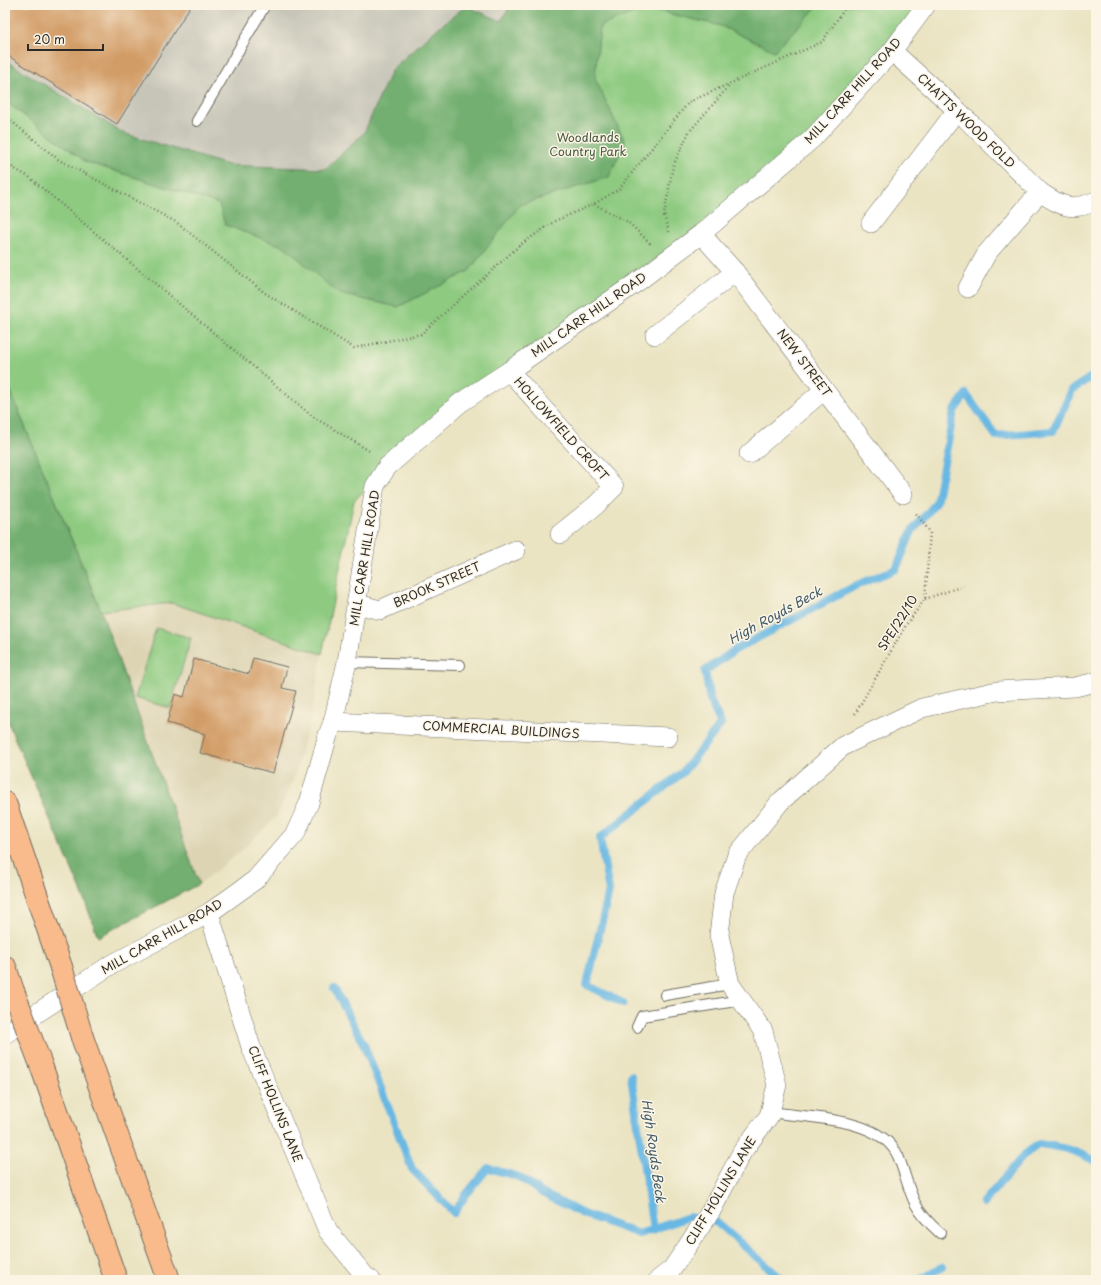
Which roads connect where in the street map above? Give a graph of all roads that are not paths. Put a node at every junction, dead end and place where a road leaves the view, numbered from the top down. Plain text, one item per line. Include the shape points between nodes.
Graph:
1 (265, 5) edge
2 (926, 5) edge
3 (892, 51) junction
4 (957, 110) junction
5 (197, 121) dead end
6 (1040, 192) junction
7 (1096, 201) edge
8 (871, 223) dead end
9 (701, 234) junction
10 (735, 272) junction
11 (968, 288) dead end
12 (655, 335) dead end
13 (509, 371) junction
14 (824, 390) junction
15 (748, 454) dead end
16 (907, 500) road end
17 (560, 534) dead end
18 (516, 550) dead end
19 (357, 604) junction
20 (348, 662) junction
21 (460, 666) dead end
22 (1096, 682) edge
23 (333, 722) junction
24 (668, 737) dead end
25 (5, 803) edge
26 (209, 913) junction
27 (5, 967) edge
28 (730, 984) junction
29 (665, 995) dead end
30 (742, 1000) junction
31 (637, 1027) dead end
32 (5, 1034) edge
33 (770, 1112) junction
34 (940, 1233) dead end
35 (665, 1275) edge
36 (116, 1280) edge
37 (169, 1280) edge
38 (371, 1280) edge

1 - 5 lane
2 - 3 street, MILL CARR HILL ROAD
3 - 4 street, CHATTS WOOD FOLD
3 - 9 street, MILL CARR HILL ROAD via 812,139
4 - 6 street, CHATTS WOOD FOLD
4 - 8 street
6 - 7 street, CHATTS WOOD FOLD via 1065,206 1085,206
6 - 11 street via 987,253
9 - 10 street, NEW STREET
9 - 13 street, MILL CARR HILL ROAD via 640,280
10 - 12 street
10 - 14 street, NEW STREET
13 - 17 street, HOLLOWFIELD CROFT via 614,487
13 - 19 street, MILL CARR HILL ROAD via 460,403 387,467 375,486
14 - 15 street
14 - 16 street, NEW STREET
18 - 19 street, BROOK STREET via 380,610
19 - 20 street, MILL CARR HILL ROAD
20 - 21 lane
20 - 23 street, MILL CARR HILL ROAD
22 - 28 street, CLIFF HOLLINS LANE via 1075,687 997,691 922,708 843,746 780,802 738,855 724,893 719,935
23 - 24 street, COMMERCIAL BUILDINGS
23 - 26 street, MILL CARR HILL ROAD via 309,803 295,834 255,880
25 - 37 highway, bridge via 82,1037
26 - 32 street, MILL CARR HILL ROAD via 109,966
26 - 38 street, CLIFF HOLLINS LANE via 251,1048 328,1231
27 - 36 highway, bridge
28 - 29 lane
28 - 30 street, CLIFF HOLLINS LANE
30 - 31 lane via 642,1016
30 - 33 street, CLIFF HOLLINS LANE via 763,1032 777,1086
33 - 34 lane via 848,1124 873,1131 883,1137 897,1156 916,1205
33 - 35 street, CLIFF HOLLINS LANE via 742,1152 711,1211

